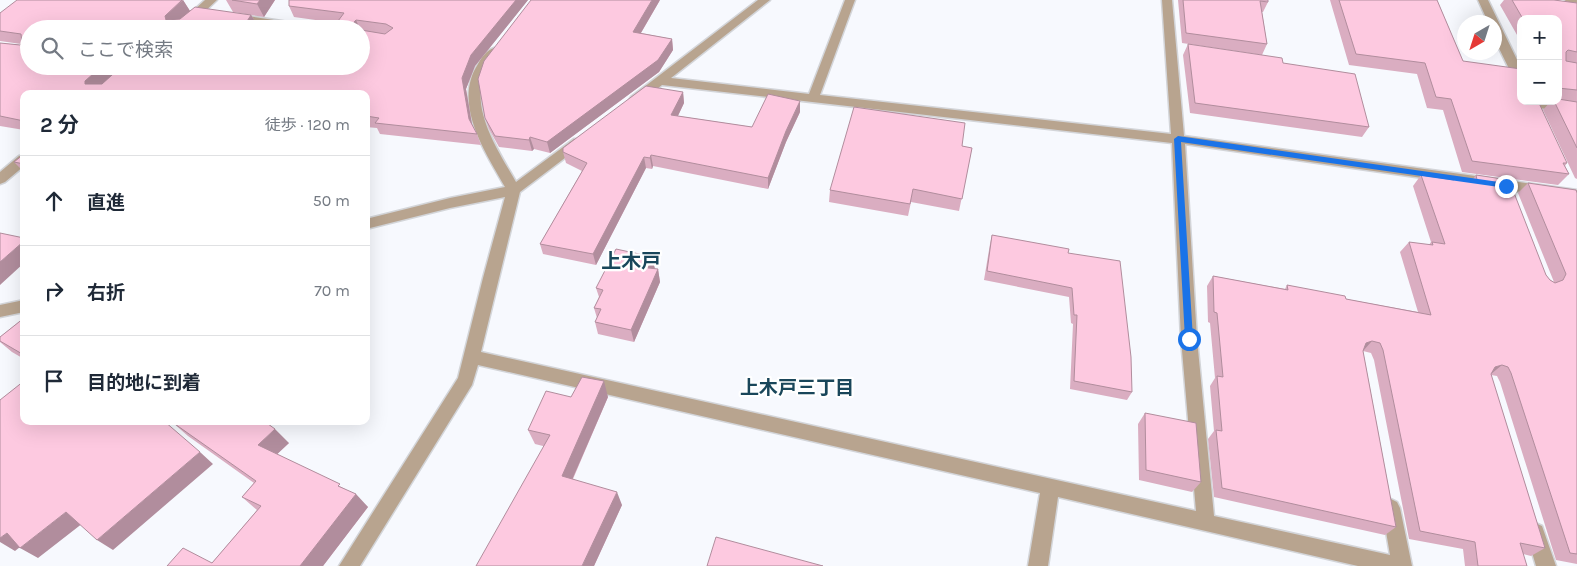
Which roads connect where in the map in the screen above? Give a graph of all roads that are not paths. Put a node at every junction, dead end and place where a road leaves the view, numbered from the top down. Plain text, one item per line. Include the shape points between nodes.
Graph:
1 (212, 0) edge
2 (765, 0) edge
3 (850, 0) edge
4 (1167, 0) edge
5 (1483, 0) edge
6 (1570, 0) edge
7 (1577, 1) edge
8 (199, 12) junction
9 (1490, 15) edge
10 (190, 20) edge
11 (256, 20) edge
12 (1502, 38) edge
13 (499, 45) edge
14 (1516, 62) edge
15 (661, 81) junction
16 (814, 98) junction
17 (1532, 105) edge
18 (1551, 105) edge
19 (622, 109) edge
20 (1577, 109) edge
21 (1539, 120) edge
22 (592, 132) edge
23 (1178, 139) junction
24 (20, 162) edge
25 (1566, 178) edge
26 (0, 179) edge
27 (1506, 186) junction
28 (514, 190) junction
29 (1576, 195) edge
30 (1513, 204) edge
31 (370, 223) edge
32 (20, 307) edge
33 (0, 311) edge
34 (472, 357) junction
35 (1388, 487) edge
36 (1050, 488) junction
37 (1532, 520) edge
38 (1206, 523) junction
39 (349, 566) edge
40 (1038, 566) edge
41 (1400, 566) edge
42 (1546, 566) edge

1 - 8 street
2 - 15 street
3 - 16 street
4 - 23 street via 1175,48
5 - 9 street
6 - 7 street
8 - 10 street
8 - 11 street
12 - 14 street
13 - 28 street via 480,70 474,90 481,130
15 - 16 street
15 - 19 street
16 - 23 street
17 - 21 street
18 - 20 street
22 - 28 street
23 - 27 street
23 - 38 street via 1189,339
24 - 26 street
25 - 29 street
27 - 29 street
27 - 30 street
28 - 31 street
28 - 34 street
32 - 33 street
34 - 36 street
34 - 39 street via 466,380
35 - 41 street
36 - 38 street
36 - 40 street
37 - 42 street
38 - 41 street

